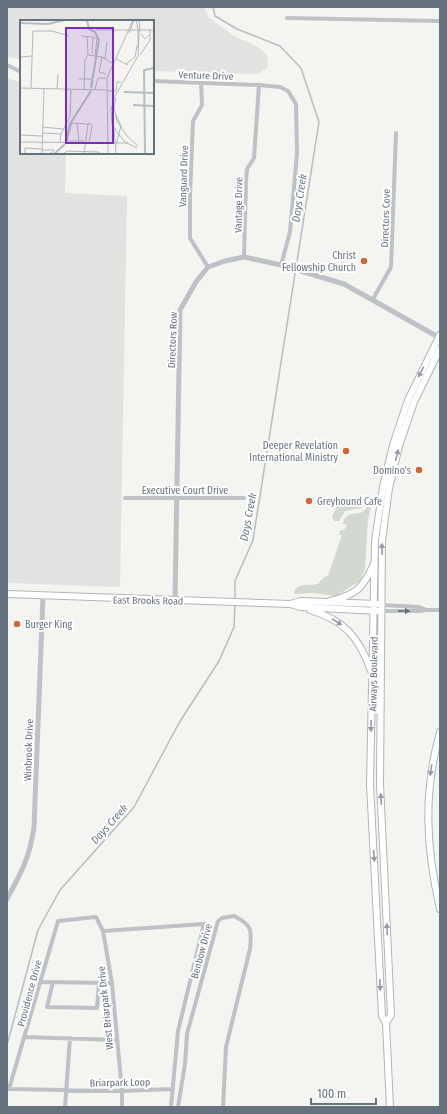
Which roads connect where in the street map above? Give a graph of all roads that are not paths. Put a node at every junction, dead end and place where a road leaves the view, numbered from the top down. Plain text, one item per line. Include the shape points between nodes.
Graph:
1 (287, 18) dead end
2 (440, 21) edge
3 (7, 65) edge
4 (20, 72) edge
5 (154, 81) edge
6 (201, 82) junction
7 (258, 85) junction
8 (396, 133) dead end
9 (244, 256) junction
10 (281, 265) junction
11 (208, 267) junction
12 (373, 299) junction
13 (440, 337) edge
14 (440, 350) edge
15 (125, 498) dead end
16 (244, 498) dead end
17 (177, 499) junction
18 (379, 534) junction
19 (375, 561) junction
20 (7, 594) edge
21 (43, 596) junction
22 (175, 600) junction
23 (327, 601) junction
24 (290, 604) junction
25 (375, 604) junction
26 (301, 608) junction
27 (382, 608) junction
28 (440, 610) edge
29 (374, 611) junction
30 (372, 675) junction
31 (440, 732) edge
32 (7, 899) edge
33 (440, 909) edge
34 (103, 931) junction
35 (40, 982) junction
36 (53, 982) junction
37 (99, 983) junction
38 (112, 983) junction
39 (386, 1023) junction
40 (25, 1037) junction
41 (70, 1038) junction
42 (116, 1040) junction
43 (173, 1089) junction
44 (66, 1090) junction
45 (122, 1091) junction
46 (65, 1107) edge
47 (122, 1107) edge
48 (172, 1107) edge
49 (178, 1107) edge
50 (223, 1107) edge
51 (390, 1107) edge

1 - 2 street
3 - 4 street
5 - 6 street, Venture Drive
6 - 7 street, Venture Drive
6 - 11 street, Vanguard Drive via 202,105 193,121 190,238
7 - 9 street, Vantage Drive via 254,158 247,169 246,180
7 - 10 street, Venture Drive via 280,87 288,91 296,104 297,153 290,232
8 - 12 street, Directors Cove via 391,268
9 - 10 street
9 - 11 street
10 - 12 street via 344,284
11 - 17 street, Directors Row via 180,310
12 - 13 street
13 -> 18 main road, Airways Boulevard via 408,400 393,445 382,487
18 -> 14 main road, Airways Boulevard via 400,442 414,402
15 - 17 street, Executive Court Drive
16 - 17 street, Executive Court Drive
17 - 22 street, Directors Row
18 - 19 main road, Airways Boulevard
27 -> 18 main road, Airways Boulevard
19 - 23 main road via 366,581 358,590 344,598
19 - 25 main road, Airways Boulevard
20 - 21 main road, East Brooks Road
21 - 22 main road, East Brooks Road
21 - 32 street, Winbrook Drive via 34,827 26,864
22 - 24 main road, East Brooks Road
23 - 24 main road, East Brooks Road via 301,601
23 - 25 main road, East Brooks Road
24 - 26 main road, East Brooks Road
25 - 27 main road, East Brooks Road
25 - 29 main road, Airways Boulevard
26 - 29 main road, East Brooks Road
26 -> 30 main road via 325,615 346,629 362,649
27 - 28 street, East Brooks Road via 419,607
27 - 29 main road, East Brooks Road
39 -> 27 main road, Airways Boulevard via 391,1015 380,784
29 - 30 main road, Airways Boulevard
30 -> 39 main road, Airways Boulevard via 370,784 382,1016
31 -> 33 main road via 433,756 428,794 428,842
34 - 35 street, Providence Drive via 96,917 58,921
34 - 38 street, West Briarpark Drive
34 - 43 street via 204,924 178,1031
35 - 36 street
35 - 40 street, Providence Drive
36 - 37 street
36 - 37 street via 47,1007 97,1008
37 - 38 street
38 - 42 street, West Briarpark Drive
39 - 51 main road, Airways Boulevard
40 - 41 street
40 - 44 street, Providence Drive via 9,1089
41 - 42 street
41 - 44 street
42 - 45 street, West Briarpark Drive
43 - 45 street, Briarpark Loop
43 - 48 street
44 - 45 street, Briarpark Loop
44 - 46 street
45 - 47 street, West Briarpark Drive
49 - 50 street, Benbow Drive via 187,1034 218,921 234,916 249,925 252,933 226,1047

